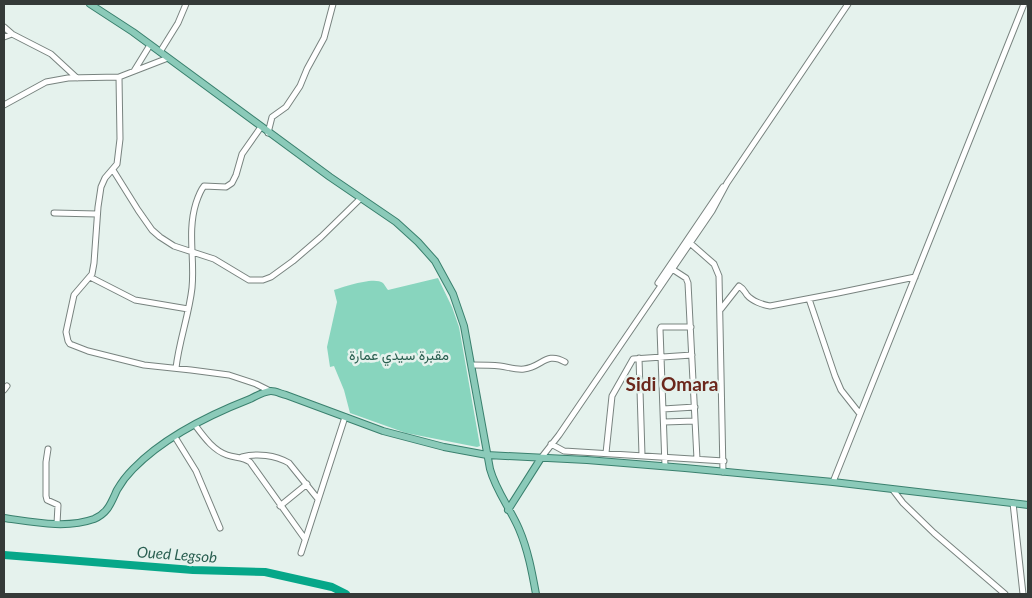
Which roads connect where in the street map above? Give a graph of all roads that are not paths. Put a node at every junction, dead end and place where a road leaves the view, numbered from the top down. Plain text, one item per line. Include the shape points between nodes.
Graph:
1 (90, 4) edge
2 (186, 4) edge
3 (333, 4) edge
4 (848, 4) edge
5 (1024, 4) edge
6 (4, 27) edge
7 (12, 34) junction
8 (4, 37) edge
9 (150, 45) junction
10 (160, 52) junction
11 (168, 58) junction
12 (134, 71) junction
13 (120, 77) junction
14 (78, 78) junction
15 (4, 105) edge
16 (261, 127) junction
17 (268, 132) junction
18 (113, 170) junction
19 (727, 183) junction
20 (361, 198) junction
21 (54, 213) dead end
22 (97, 214) junction
23 (690, 243) junction
24 (192, 251) junction
25 (670, 268) junction
26 (90, 277) junction
27 (915, 277) junction
28 (809, 299) junction
29 (720, 309) junction
30 (188, 310) junction
31 (691, 327) junction
32 (692, 356) junction
33 (638, 358) junction
34 (661, 358) junction
35 (565, 362) dead end
36 (472, 365) junction
37 (176, 368) junction
38 (270, 391) junction
39 (695, 407) junction
40 (663, 409) junction
41 (860, 414) junction
42 (344, 417) junction
43 (695, 421) junction
44 (664, 422) junction
45 (195, 425) junction
46 (174, 437) junction
47 (551, 444) junction
48 (48, 449) dead end
49 (564, 451) junction
50 (588, 452) junction
51 (606, 453) junction
52 (487, 455) junction
53 (642, 456) junction
54 (241, 457) junction
55 (665, 457) junction
56 (541, 458) junction
57 (561, 459) junction
58 (697, 459) junction
59 (587, 460) junction
60 (724, 461) junction
61 (665, 466) junction
62 (724, 472) junction
63 (833, 482) junction
64 (307, 484) junction
65 (893, 490) junction
66 (318, 499) junction
67 (1013, 503) junction
68 (1028, 505) edge
69 (280, 506) junction
70 (508, 510) junction
71 (4, 518) edge
72 (57, 524) junction
73 (220, 528) dead end
74 (305, 539) junction
75 (301, 553) dead end
76 (536, 594) edge
77 (1004, 594) edge
78 (1023, 594) edge

1 - 9 main road
2 - 10 street
3 - 17 street via 324,38 300,86 285,108 272,117
4 - 19 street
5 - 27 street
6 - 7 street
7 - 8 street
7 - 14 street via 51,54
9 - 10 main road
9 - 12 street
10 - 11 main road
11 - 12 street
11 - 16 main road
12 - 13 street
13 - 14 street
13 - 18 street via 120,140 118,164
14 - 15 street via 46,82
16 - 17 main road
16 - 24 street via 242,154 232,183 226,187 202,187 192,216
17 - 20 main road
18 - 22 street via 103,182
18 - 24 street via 152,230 170,244
19 - 23 street
19 - 25 street
20 - 24 street via 293,261 263,280 249,280 214,259
20 - 36 main road via 407,232 435,261 460,310
21 - 22 street
22 - 26 street via 94,264
23 - 25 street
23 - 29 street via 716,268
24 - 30 street via 192,288
25 - 31 street via 687,280
25 - 47 street
26 - 30 street via 135,300
26 - 37 street via 74,295 66,332 70,344 144,365
27 - 28 street
27 - 41 street
28 - 29 street via 763,305 739,286
28 - 41 street via 841,390
29 - 60 street
30 - 37 street
31 - 32 street
31 - 34 street via 660,328
32 - 34 street
32 - 39 street
33 - 34 street
33 - 51 street via 633,359 614,391
33 - 53 street
34 - 40 street
35 - 36 street via 554,357 524,369
36 - 52 main road
37 - 38 street via 229,375
38 - 42 main road
38 - 45 main road
39 - 40 street
39 - 43 street
40 - 44 street
41 - 63 street
42 - 52 main road via 416,440
42 - 66 street
43 - 44 street
43 - 58 street
44 - 55 street
45 - 46 main road
45 - 54 street via 220,452
46 - 72 main road via 134,468 105,512 86,521
46 - 73 street via 196,471
47 - 49 street
47 - 56 street
48 - 72 street via 46,496 58,504
49 - 50 street
49 - 57 street
50 - 51 street
50 - 59 street
51 - 53 street
52 - 56 main road
52 - 70 main road via 494,483
53 - 55 street
54 - 64 street via 250,454 283,459
54 - 69 street via 250,462
55 - 58 street
55 - 61 street
56 - 57 main road
56 - 70 main road
57 - 59 main road
58 - 60 street
59 - 61 main road
60 - 62 street
61 - 62 main road
62 - 63 main road
63 - 65 main road
64 - 66 street
64 - 69 street
65 - 67 main road
65 - 77 street via 934,533
66 - 74 street
67 - 68 main road
67 - 78 street
69 - 74 street
70 - 76 main road via 525,543
71 - 72 main road
74 - 75 street

